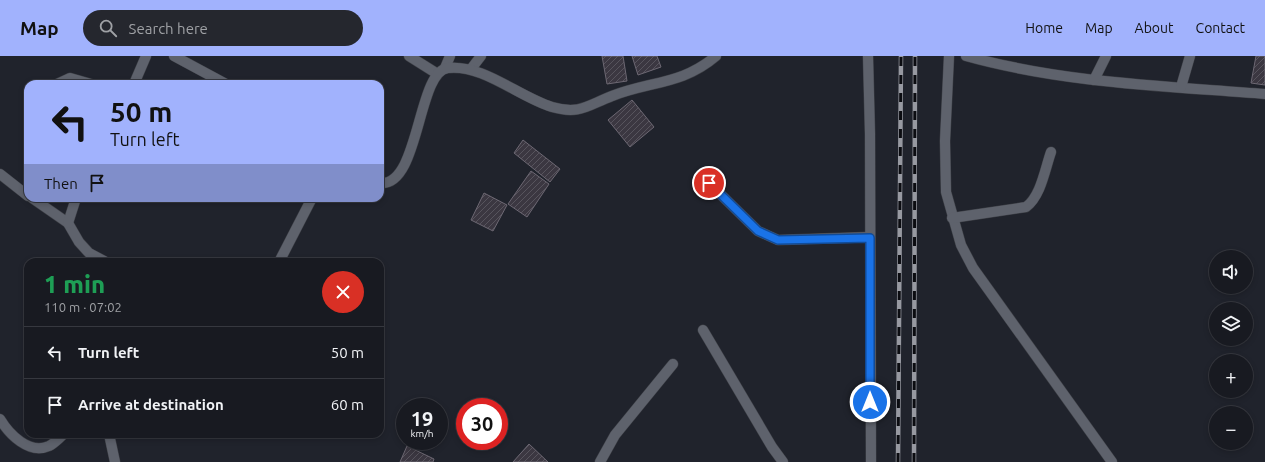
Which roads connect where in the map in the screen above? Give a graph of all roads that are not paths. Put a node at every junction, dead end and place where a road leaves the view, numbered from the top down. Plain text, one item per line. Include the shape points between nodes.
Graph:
1 (146, 56) edge
2 (174, 56) edge
3 (409, 56) edge
4 (450, 56) edge
5 (481, 56) edge
6 (716, 56) edge
7 (868, 56) edge
8 (949, 56) edge
9 (966, 56) edge
10 (1106, 56) edge
11 (1190, 56) edge
12 (445, 68) junction
13 (471, 70) junction
14 (436, 73) junction
15 (66, 80) edge
16 (77, 80) edge
17 (136, 80) edge
18 (219, 80) edge
19 (1094, 80) junction
20 (1181, 87) junction
21 (1265, 94) edge
22 (1051, 152) dead end
23 (0, 174) edge
24 (384, 182) edge
25 (709, 183) dead end
26 (24, 193) edge
27 (38, 202) edge
28 (75, 202) edge
29 (310, 202) edge
30 (952, 218) junction
31 (68, 223) junction
32 (870, 238) junction
33 (98, 258) edge
34 (281, 258) edge
35 (703, 330) dead end
36 (673, 364) dead end
37 (0, 419) edge
38 (59, 438) edge
39 (110, 438) edge
40 (115, 462) edge
41 (600, 462) edge
42 (783, 462) edge
43 (870, 462) edge
44 (1112, 462) edge

1 - 17 street
2 - 18 street
3 - 14 street
4 - 12 street
5 - 13 street
6 - 13 street via 693,72 675,80 612,95 591,106 571,110 551,107
7 - 32 street
8 - 30 street via 945,141 946,192
9 - 19 street via 995,64
10 - 19 street
11 - 20 street
12 - 13 street
12 - 14 street
14 - 24 street via 403,168 393,179
15 - 16 street
19 - 20 street
20 - 21 street
22 - 30 street via 1036,195 1032,203 1026,207
23 - 26 street
25 - 32 street via 758,231 778,240
27 - 31 street
28 - 31 street
29 - 34 street
30 - 44 street via 961,245 973,268
31 - 33 street via 79,242 89,253
32 - 43 street
35 - 42 street
36 - 41 street via 615,435
37 - 38 street via 14,438 35,448 48,447
39 - 40 street

